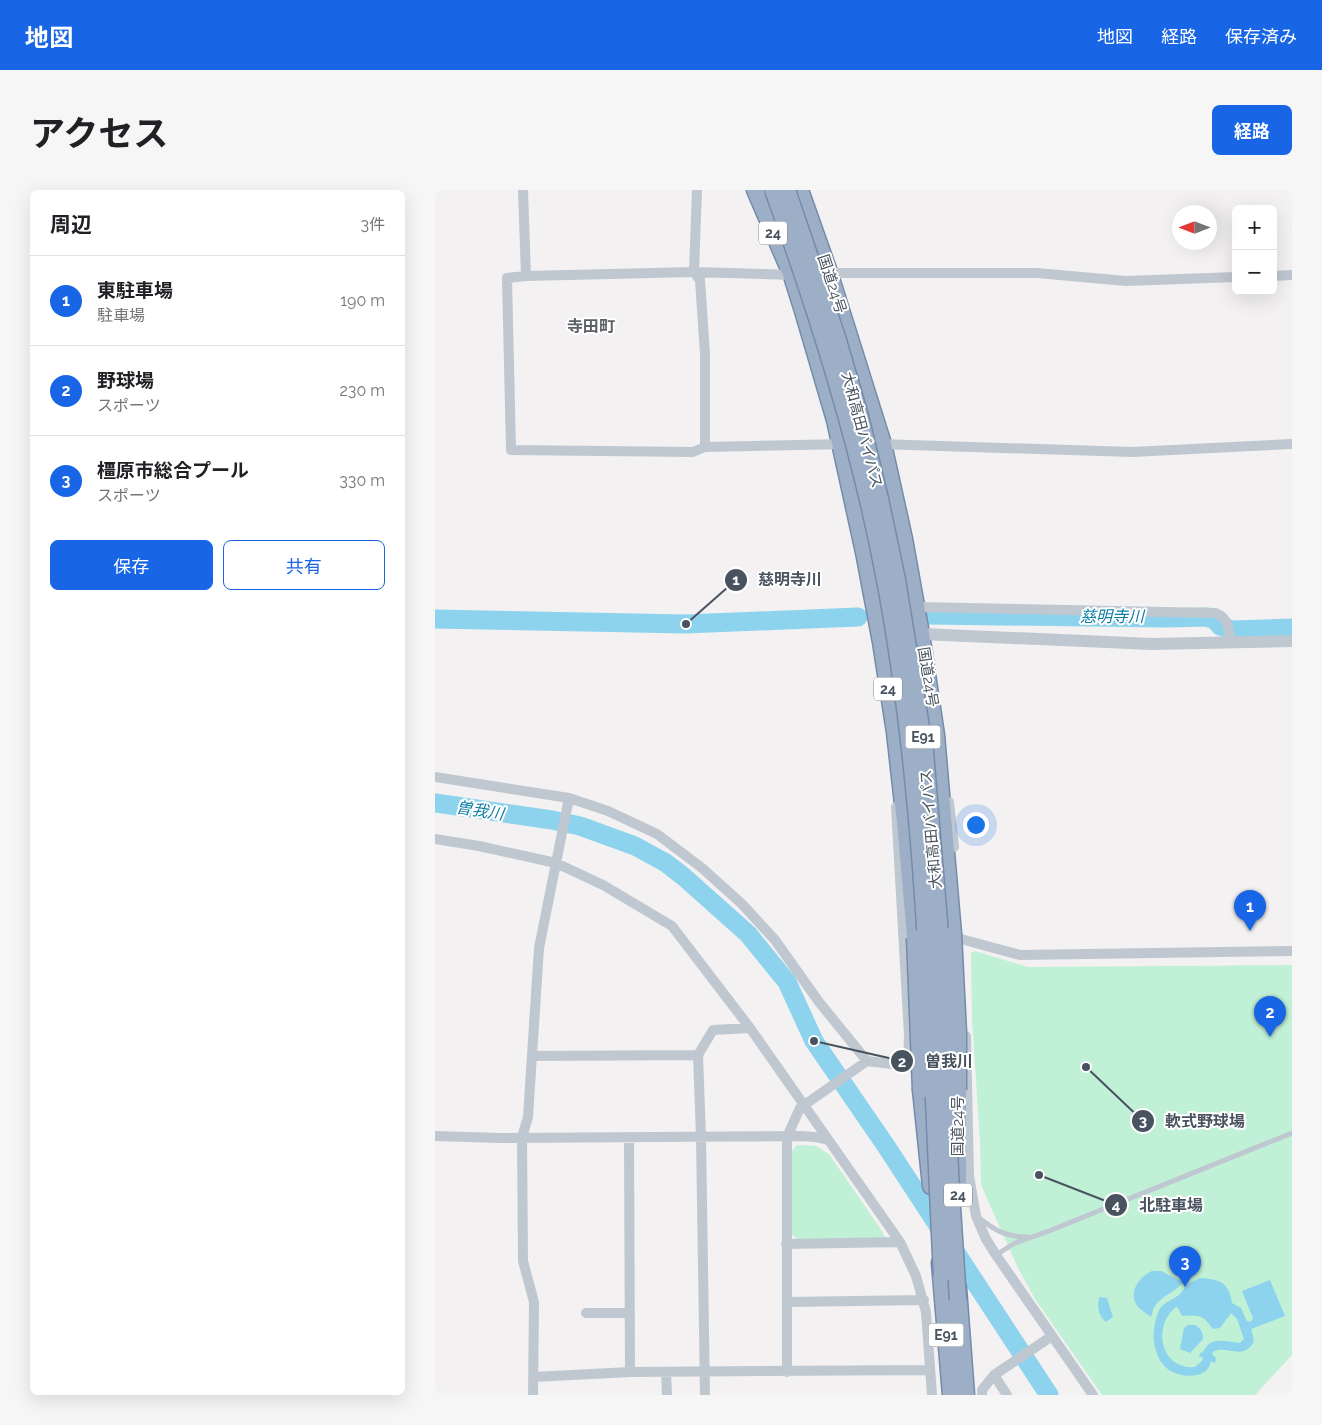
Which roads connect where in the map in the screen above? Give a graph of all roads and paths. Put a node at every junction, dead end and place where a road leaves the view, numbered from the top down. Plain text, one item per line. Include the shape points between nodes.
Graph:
1 (523, 190) edge
2 (697, 190) edge
3 (755, 190) edge
4 (773, 190) edge
5 (787, 190) edge
6 (800, 190) edge
7 (694, 272) junction
8 (829, 272) junction
9 (1292, 275) edge
10 (526, 276) junction
11 (792, 276) junction
12 (1277, 276) edge
13 (1232, 277) edge
14 (841, 444) junction
15 (883, 444) junction
16 (1292, 444) edge
17 (705, 447) junction
18 (916, 607) junction
19 (1229, 633) junction
20 (921, 634) junction
21 (1292, 640) edge
22 (895, 732) junction
23 (435, 777) edge
24 (569, 798) junction
25 (435, 839) edge
26 (557, 858) junction
27 (957, 937) junction
28 (1292, 951) edge
29 (749, 1028) junction
30 (698, 1054) junction
31 (532, 1056) junction
32 (865, 1063) junction
33 (908, 1066) junction
34 (967, 1087) junction
35 (807, 1103) junction
36 (1292, 1133) edge
37 (435, 1136) edge
38 (522, 1137) junction
39 (629, 1137) junction
40 (701, 1137) junction
41 (787, 1137) junction
42 (828, 1140) junction
43 (976, 1216) junction
44 (1033, 1236) junction
45 (900, 1242) junction
46 (786, 1244) junction
47 (996, 1255) junction
48 (942, 1275) junction
49 (924, 1300) junction
50 (958, 1300) junction
51 (787, 1302) junction
52 (586, 1313) dead end
53 (630, 1313) junction
54 (1049, 1337) junction
55 (930, 1370) junction
56 (630, 1372) junction
57 (666, 1372) junction
58 (705, 1372) junction
59 (787, 1372) junction
60 (995, 1374) junction
61 (533, 1377) junction
62 (667, 1394) edge
63 (533, 1395) edge
64 (705, 1395) edge
65 (932, 1395) edge
66 (951, 1395) edge
67 (966, 1395) edge
68 (982, 1395) edge
69 (1007, 1395) edge
70 (1093, 1395) edge

1 - 10 street
2 - 7 street
3 - 11 highway, 国道24号 / 24
4 - 48 highway, 大和高田バイパス / E91, bridge via 825,340 847,419 885,584 899,668 911,751 923,894
5 - 50 highway, 大和高田バイパス / E91, bridge via 834,328 865,434 897,580 924,742 939,922
6 - 8 highway, 国道24号 / 24
7 - 10 street
7 - 11 street
7 - 17 street via 700,280 701,290
8 - 11 street
8 - 13 street via 1037,273 1126,281
8 - 15 highway, 国道24号 / 24
9 - 12 street
10 - 17 street via 507,278 511,450 693,452
11 - 14 highway, 国道24号 / 24
14 - 15 street
14 - 17 street
14 - 22 highway, 国道24号 / 24 via 875,606
15 - 16 street via 1132,452
15 - 18 highway, 国道24号 / 24
18 - 19 street via 1209,612 1220,615
18 - 20 highway, 国道24号 / 24
19 - 20 street via 1135,643
19 - 21 street
20 - 27 highway, 国道24号 / 24 via 937,735
22 - 33 street
22 - 48 highway, 国道24号 / 24, bridge via 915,936 921,1090
23 - 24 street
24 - 26 street
24 - 32 street via 608,811 657,834 702,868 775,940
25 - 26 street
26 - 29 street via 671,926
26 - 31 street via 539,948
27 - 28 street via 1020,955
27 - 34 street
27 - 50 highway, 国道24号 / 24, bridge
29 - 30 street via 713,1030
29 - 35 street
30 - 31 street
30 - 40 street
31 - 38 street via 528,1117
32 - 33 street
32 - 35 street
33 - 34 street
34 - 43 street via 969,1176
35 - 41 street via 800,1108
35 - 42 street
36 - 44 lane
37 - 38 street
38 - 39 street
38 - 61 street via 523,1261 535,1302
39 - 40 street
39 - 53 street
40 - 41 street
40 - 58 street
41 - 42 street
41 - 46 street
42 - 45 street
43 - 44 lane via 995,1230 1014,1237
43 - 47 street
44 - 47 lane
45 - 46 street
45 - 49 street
46 - 51 street
47 - 54 street
48 - 66 highway, 大和高田バイパス / E91
49 - 51 street
49 - 55 street
50 - 67 highway, 大和高田バイパス / E91
51 - 59 street
52 - 53 street
53 - 56 street
54 - 60 street
54 - 70 street
55 - 59 street
55 - 65 street
56 - 57 street
56 - 61 street
57 - 58 street
57 - 62 street
58 - 59 street
58 - 64 street
60 - 68 street via 982,1390
60 - 69 street
61 - 63 street

